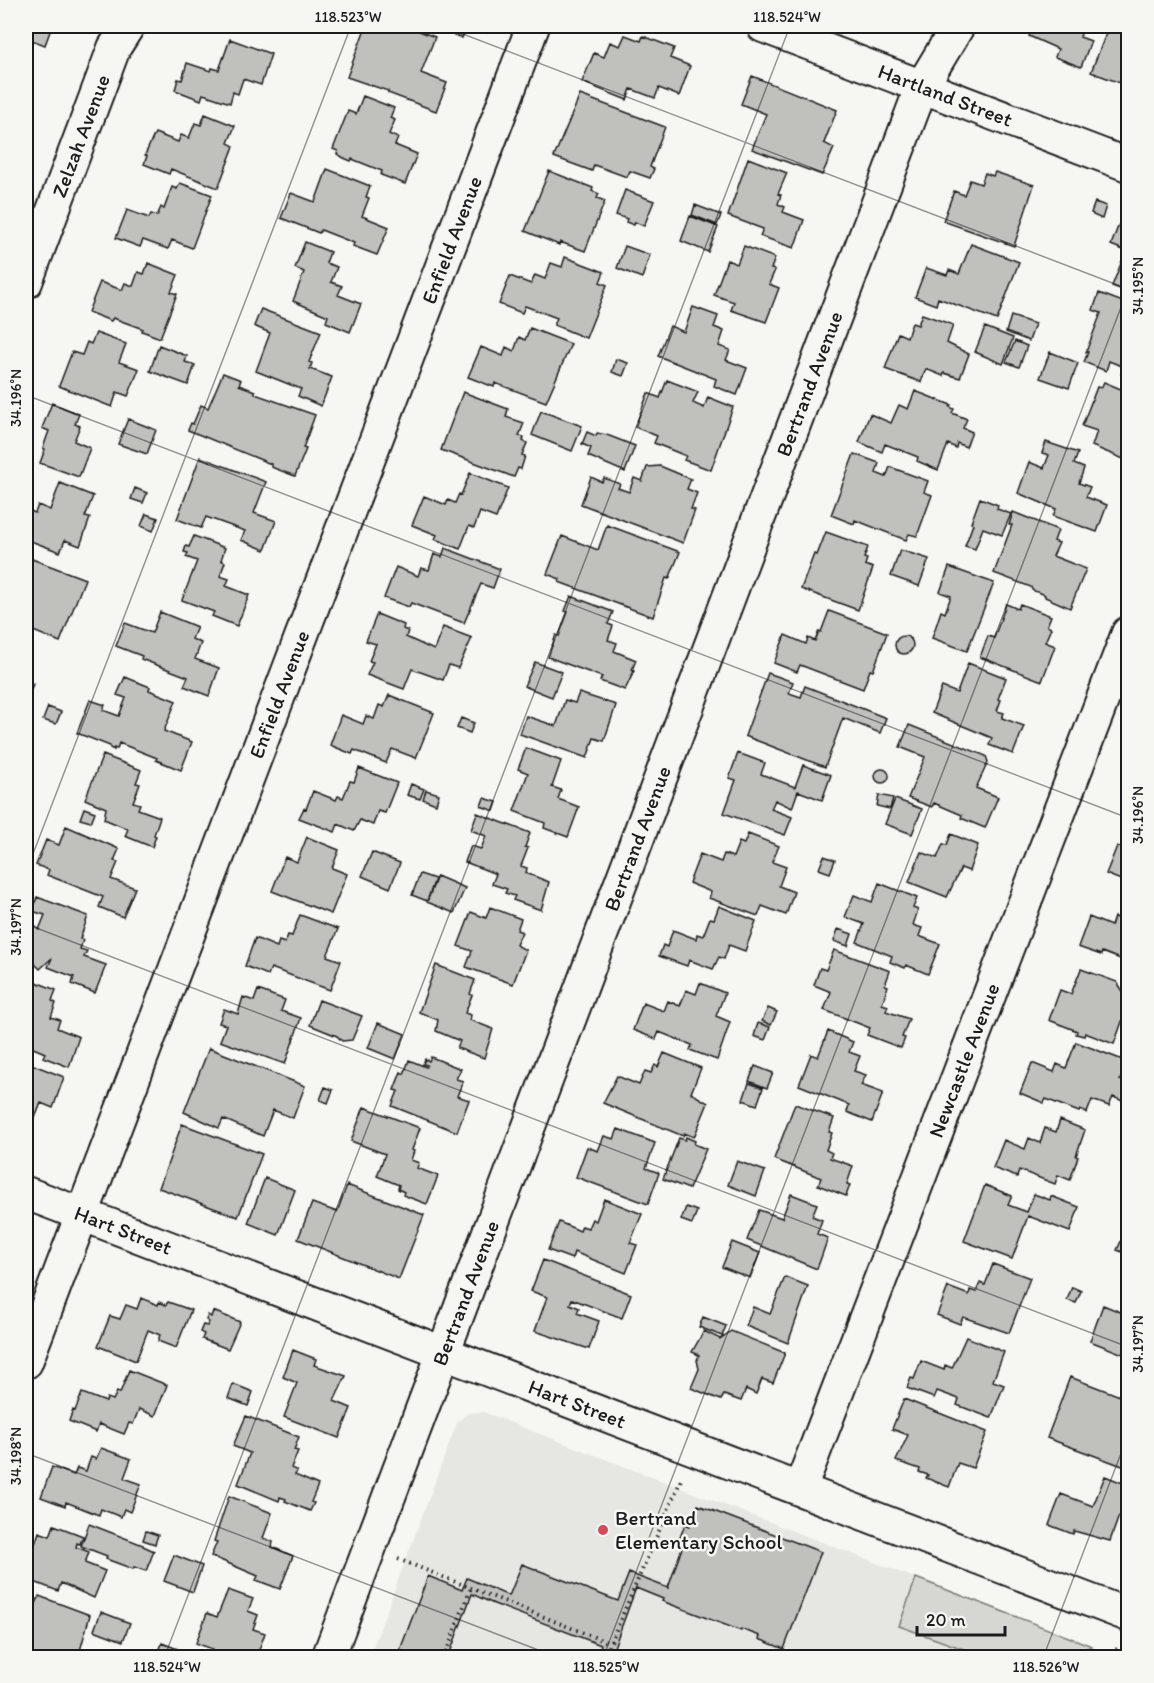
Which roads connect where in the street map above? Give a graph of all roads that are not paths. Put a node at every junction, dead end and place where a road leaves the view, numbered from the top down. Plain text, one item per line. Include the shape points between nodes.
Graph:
1 (128, 26) edge
2 (533, 26) edge
3 (763, 26) edge
4 (958, 26) edge
5 (922, 86) junction
6 (1128, 165) edge
7 (26, 282) edge
8 (1128, 633) edge
9 (26, 1193) edge
10 (83, 1215) junction
11 (443, 1352) junction
12 (26, 1362) edge
13 (800, 1489) junction
14 (1128, 1615) edge
15 (327, 1658) edge

1 - 7 street, Zelzah Avenue via 114,48
2 - 10 street, Enfield Avenue
3 - 5 street, Hartland Street
4 - 5 street, Bertrand Avenue
5 - 6 street, Hartland Street
5 - 11 street, Bertrand Avenue
8 - 13 street, Newcastle Avenue
9 - 10 street, Hart Street
10 - 11 street, Hart Street
10 - 12 street, Enfield Avenue
11 - 13 street, Hart Street
11 - 15 street, Bertrand Avenue
13 - 14 street, Hart Street

